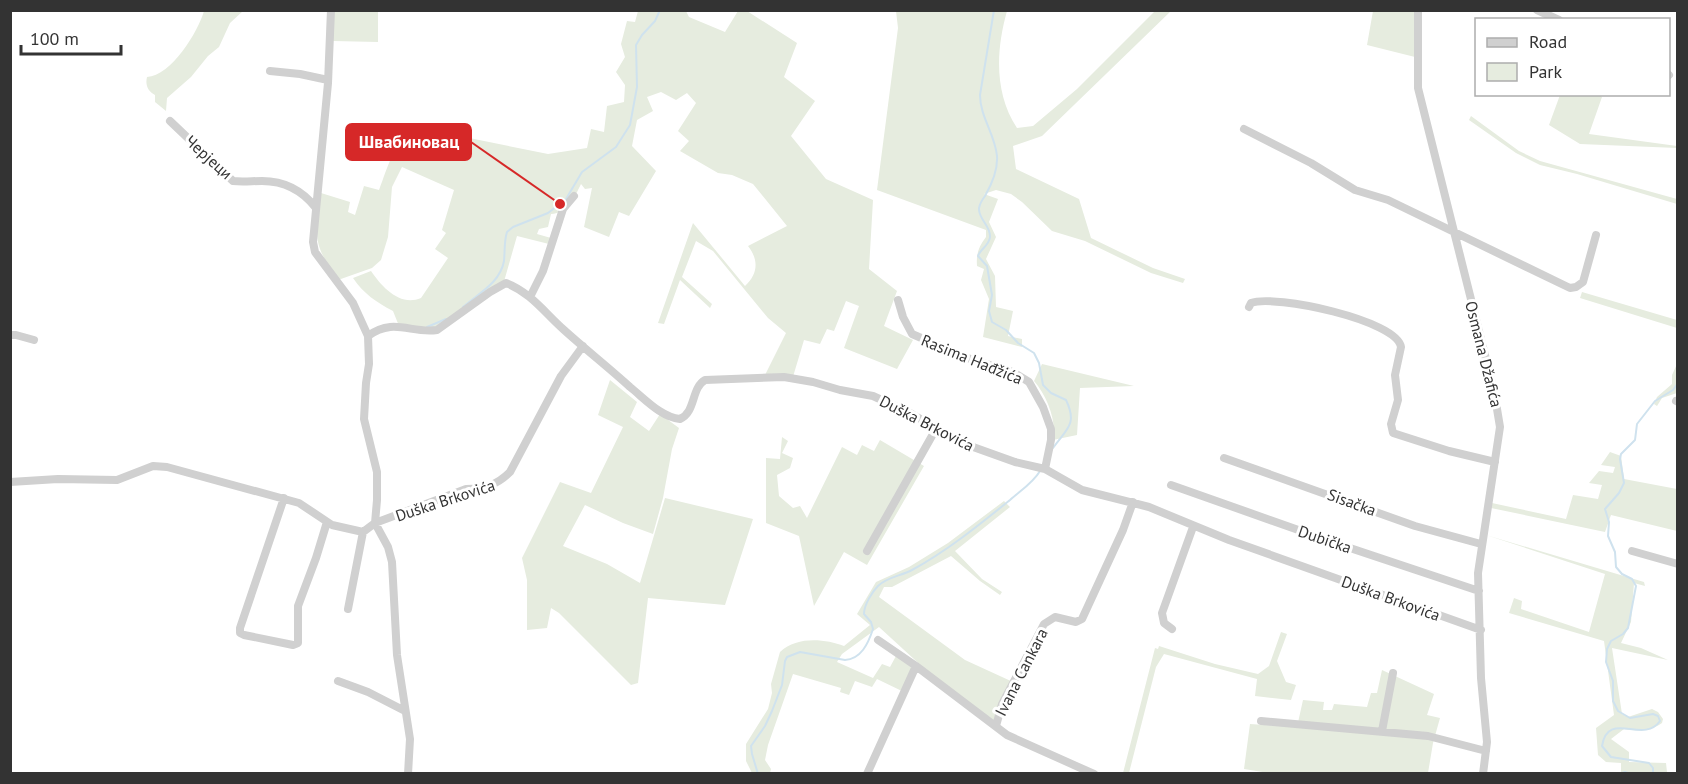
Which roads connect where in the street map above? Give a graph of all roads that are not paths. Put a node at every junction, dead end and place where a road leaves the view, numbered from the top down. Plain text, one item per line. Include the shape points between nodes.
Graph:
1 (331, 10) edge
2 (1418, 10) edge
3 (1537, 10) edge
4 (1555, 18) edge
5 (270, 71) dead end
6 (328, 80) junction
7 (170, 121) dead end
8 (1244, 129) dead end
9 (574, 196) dead end
10 (316, 208) junction
11 (1454, 230) junction
12 (1596, 235) dead end
13 (530, 297) junction
14 (898, 300) dead end
15 (1249, 307) dead end
16 (10, 335) edge
17 (368, 336) junction
18 (34, 340) dead end
19 (583, 346) junction
20 (937, 427) junction
21 (1224, 458) dead end
22 (1495, 462) junction
23 (1045, 469) junction
24 (10, 482) edge
25 (1172, 485) dead end
26 (284, 498) junction
27 (1133, 502) junction
28 (327, 522) junction
29 (375, 524) junction
30 (1193, 527) junction
31 (363, 532) junction
32 (1481, 544) junction
33 (867, 551) dead end
34 (1632, 551) dead end
35 (1677, 564) edge
36 (1479, 591) junction
37 (348, 609) dead end
38 (1172, 629) dead end
39 (1481, 630) junction
40 (878, 640) dead end
41 (916, 666) junction
42 (1393, 673) dead end
43 (338, 681) dead end
44 (405, 711) junction
45 (1261, 721) dead end
46 (996, 726) junction
47 (1382, 731) junction
48 (1486, 751) junction
49 (408, 774) edge
50 (867, 774) edge
51 (1094, 774) edge
52 (1483, 774) edge

1 - 6 street
2 - 11 street, Osmana Džafića via 1418,87
3 - 4 street
5 - 6 street
6 - 10 street
7 - 10 street, Черјеци via 232,181 287,185 302,192
8 - 11 street via 1355,190 1388,200
9 - 13 street via 563,209 543,271
10 - 17 street via 315,252 358,313
11 - 12 street via 1574,288 1583,282
11 - 22 street, Osmana Džafića via 1498,411
13 - 17 street, Duška Brkovića via 506,283 437,330 399,326
13 - 19 street, Duška Brkovića
14 - 23 street, Rasima Hađžića via 912,334 1013,372 1029,382 1051,429
15 - 22 street via 1261,300 1278,301 1341,314 1392,334 1401,347 1395,375 1398,400 1391,424 1394,433
16 - 18 street
17 - 29 street via 364,419 377,472
19 - 20 street, Duška Brkovića via 654,407 678,419 688,414 701,381 784,377 873,396
19 - 29 street, Duška Brkovića via 561,376 506,477 482,489 466,489
20 - 23 street, Duška Brkovića via 992,455
20 - 33 street
21 - 32 street, Sisačka via 1415,526
22 - 32 street, Osmana Džafića
23 - 27 street, Duška Brkovića via 1083,490
24 - 26 street via 117,480 153,466
25 - 36 street, Dubička
26 - 28 street
26 - 28 street via 240,633 298,643 298,606
27 - 30 street, Duška Brkovića
27 - 46 street, Ivana Cankara via 1083,617 1076,621 1054,617 1044,624 1002,704
28 - 31 street
29 - 31 street, Duška Brkovića
29 - 44 street via 392,562 397,655
30 - 38 street via 1162,613 1164,623
30 - 39 street, Duška Brkovića
31 - 37 street
32 - 36 street, Osmana Džafića
34 - 35 street
36 - 39 street, Osmana Džafića
39 - 48 street, Osmana Džafića
40 - 41 street, Ivana Cankara
41 - 46 street, Ivana Cankara
41 - 50 street
42 - 47 street
43 - 44 street
44 - 49 street via 410,739
45 - 47 street
46 - 51 street, Ivana Cankara via 1007,735
47 - 48 street via 1428,736
48 - 52 street, Osmana Džafića

